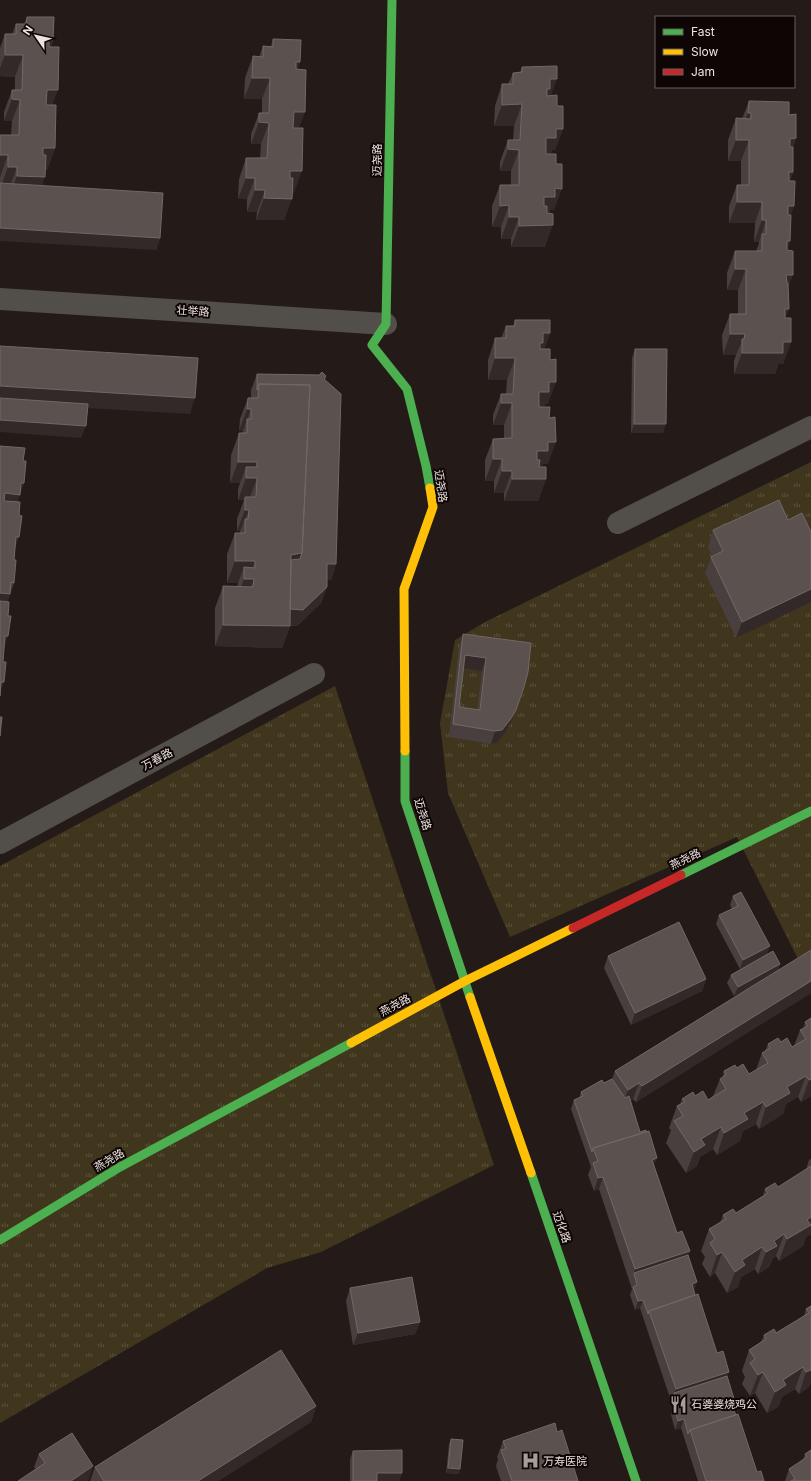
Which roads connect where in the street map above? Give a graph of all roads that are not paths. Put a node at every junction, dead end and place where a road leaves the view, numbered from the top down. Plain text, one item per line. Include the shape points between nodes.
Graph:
1 (392, 0) edge
2 (0, 299) edge
3 (386, 324) junction
4 (811, 427) edge
5 (618, 523) dead end
6 (314, 674) dead end
7 (811, 811) edge
8 (0, 842) edge
9 (465, 981) junction
10 (0, 1240) edge
11 (636, 1481) edge

1 - 3 street, 迈尧路
2 - 3 street, 壮举路
3 - 9 street, 迈尧路 via 372,345 408,389 433,507 404,589 405,801
4 - 5 street
6 - 8 street, 万春路
7 - 9 street, 燕尧路
9 - 10 street, 燕尧路 via 120,1166
9 - 11 street, 迈化路

